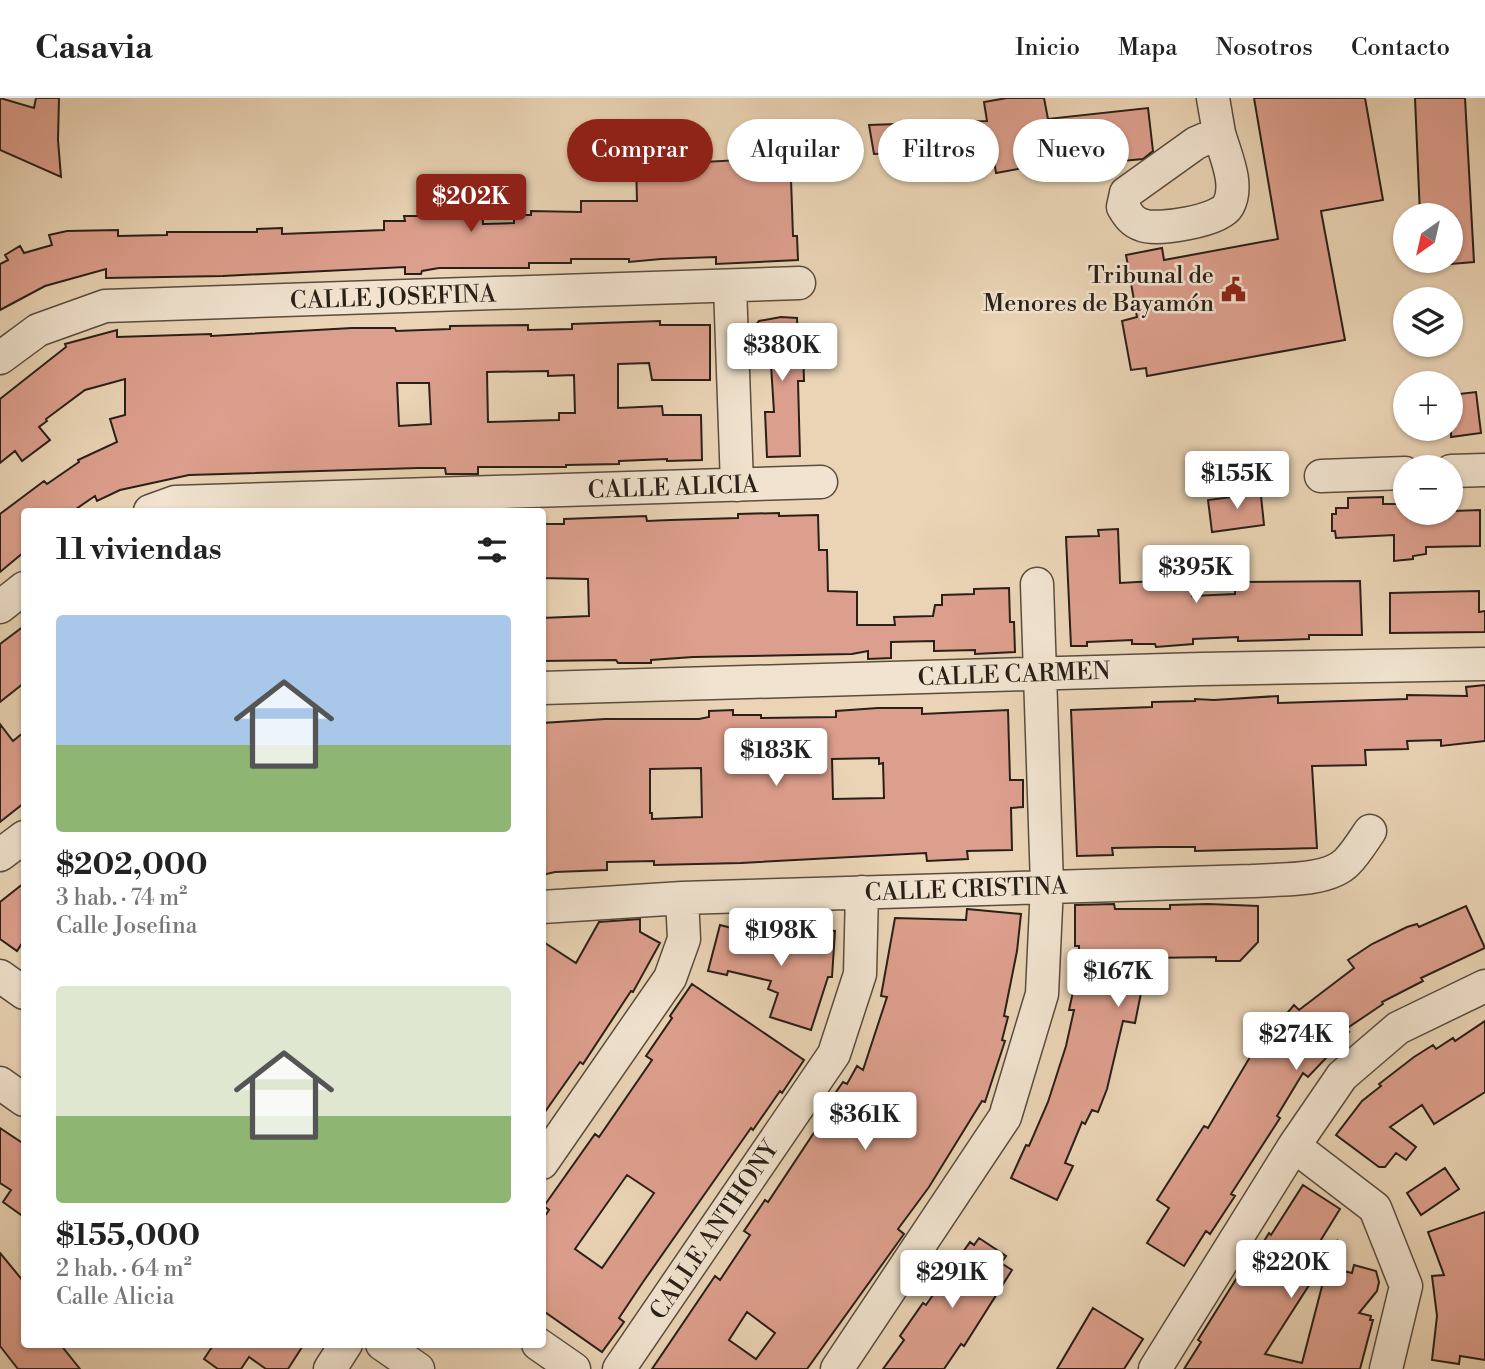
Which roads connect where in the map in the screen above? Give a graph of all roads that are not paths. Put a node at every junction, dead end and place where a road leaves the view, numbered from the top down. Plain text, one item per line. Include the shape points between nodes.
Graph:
1 (1213, 98) edge
2 (1219, 133) dead end
3 (799, 284) dead end
4 (730, 286) junction
5 (0, 358) edge
6 (1485, 470) edge
7 (1463, 471) edge
8 (1393, 473) edge
9 (1321, 476) dead end
10 (821, 482) dead end
11 (737, 485) junction
12 (357, 504) edge
13 (158, 508) edge
14 (1037, 584) dead end
15 (21, 590) edge
16 (0, 607) edge
17 (1485, 664) edge
18 (1040, 673) junction
19 (546, 688) edge
20 (1370, 831) dead end
21 (21, 839) edge
22 (0, 855) edge
23 (1048, 885) junction
24 (862, 892) junction
25 (682, 898) junction
26 (546, 907) edge
27 (0, 976) edge
28 (1485, 986) edge
29 (21, 991) edge
30 (0, 1083) edge
31 (21, 1098) edge
32 (1294, 1146) junction
33 (546, 1157) edge
34 (343, 1348) edge
35 (388, 1348) edge
36 (544, 1348) edge
37 (330, 1369) edge
38 (418, 1369) edge
39 (574, 1369) edge
40 (619, 1369) edge
41 (837, 1369) edge
42 (1155, 1369) edge
43 (1386, 1369) edge

1 - 2 street
3 - 4 street, CALLE JOSEFINA
4 - 5 street, CALLE JOSEFINA via 105,306 38,330
4 - 11 street
6 - 7 street
8 - 9 street
10 - 11 street, CALLE ALICIA
11 - 12 street, CALLE ALICIA
12 - 13 street, CALLE ALICIA via 175,502
14 - 18 street
15 - 16 street
17 - 18 street, CALLE CARMEN
18 - 19 street, CALLE CARMEN
18 - 23 street
20 - 23 street, CALLE CRISTINA via 1348,862 1320,876
21 - 22 street
23 - 24 street, CALLE CRISTINA
23 - 41 street via 1042,994 1005,1117
24 - 25 street, CALLE CRISTINA
24 - 40 street, CALLE ANTHONY via 860,974 834,1054
25 - 26 street, CALLE CRISTINA
25 - 33 street via 684,939 670,978
27 - 29 street
28 - 32 street via 1398,1028 1342,1076
30 - 31 street
32 - 42 street
32 - 43 street via 1376,1208 1406,1286
34 - 37 street
35 - 38 street
36 - 39 street

